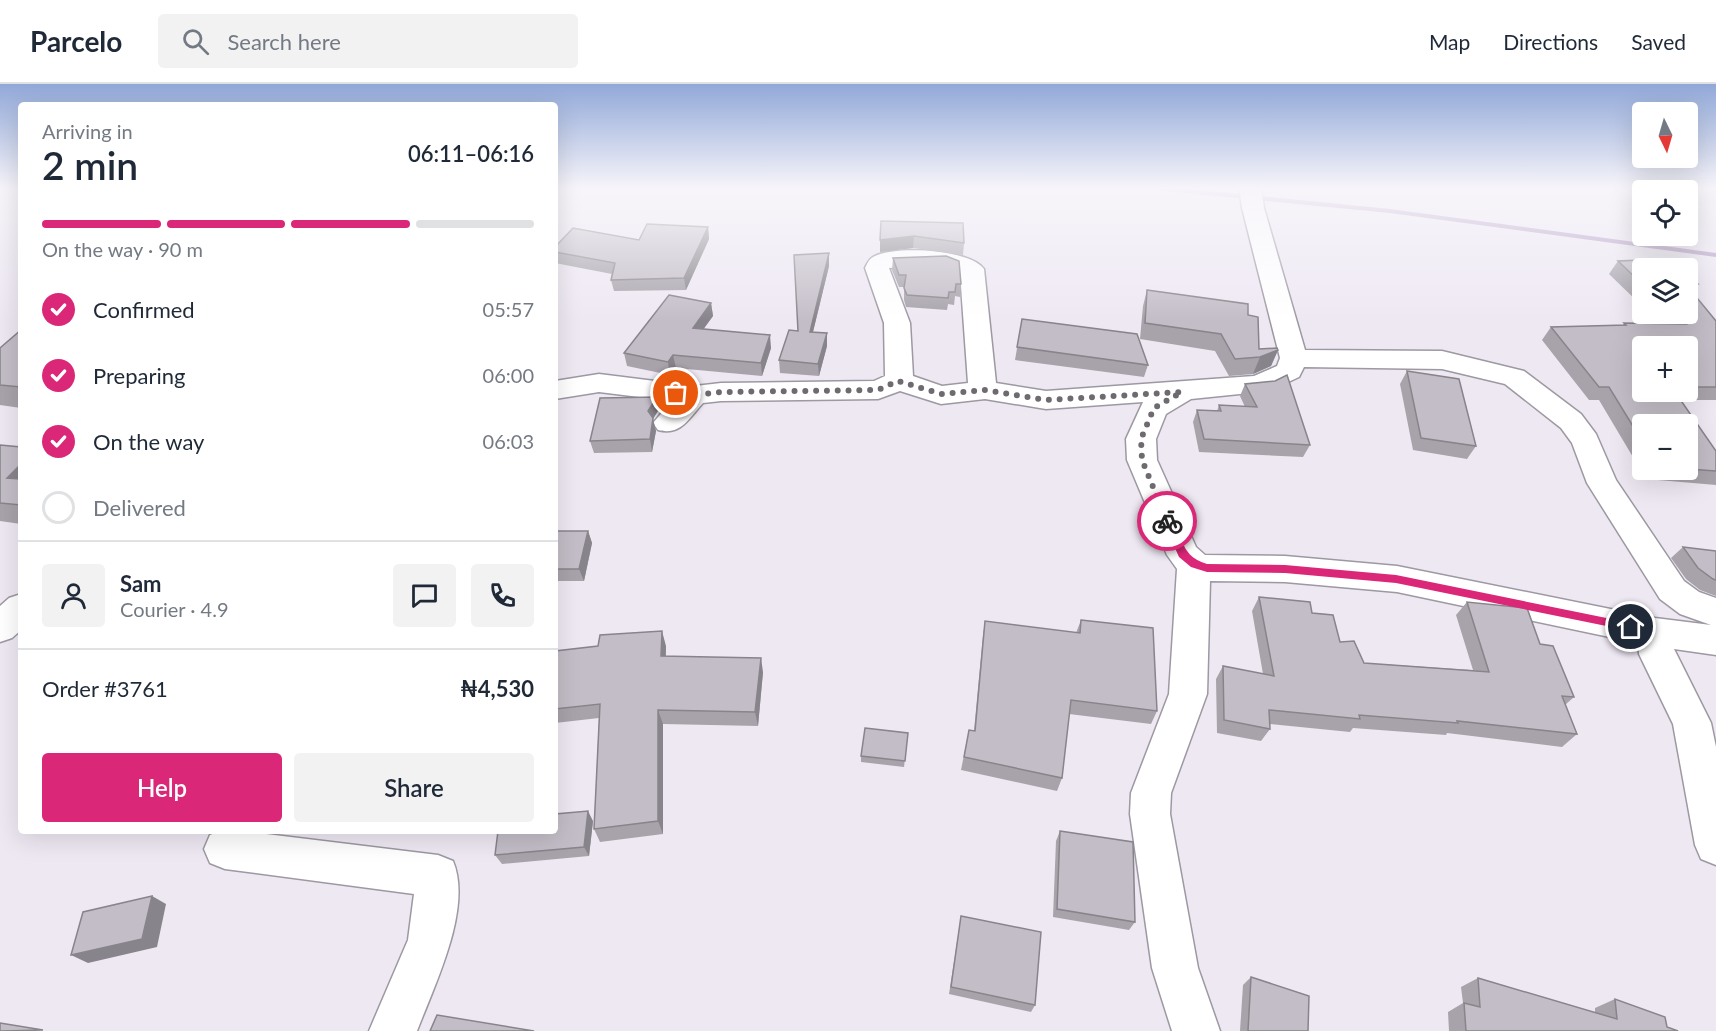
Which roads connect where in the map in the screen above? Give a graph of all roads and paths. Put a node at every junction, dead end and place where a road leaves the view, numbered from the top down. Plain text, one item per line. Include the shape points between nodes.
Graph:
1 (1260, 232) edge
2 (1294, 358) junction
3 (898, 381) junction
4 (558, 390) edge
5 (985, 390) junction
6 (1182, 392) junction
7 (695, 395) junction
8 (668, 423) dead end
9 (1194, 564) junction
10 (18, 611) edge
11 (1716, 612) edge
12 (0, 628) edge
13 (1655, 632) junction
14 (1716, 640) edge
15 (1716, 845) edge
16 (225, 849) dead end
17 (393, 1031) edge
18 (1196, 1031) edge

1 - 2 street
2 - 6 street via 1289,371 1259,384
2 - 11 street via 1442,360 1514,377 1571,422 1586,441 1602,483 1672,590 1683,602
3 - 5 street via 941,394
3 - 5 street via 897,323 877,268 888,260 955,259 972,269 980,377
3 - 7 street via 878,390
4 - 7 street via 599,383
5 - 6 street via 1046,400
6 - 9 street via 1154,408 1141,439 1142,460 1183,555
7 - 8 street
9 - 13 street via 1207,568 1285,569 1396,579
9 - 18 street via 1188,694 1151,793 1150,814 1175,968
10 - 12 street
13 - 14 street
13 - 15 street via 1657,654 1692,723
16 - 17 street via 438,876 430,940

